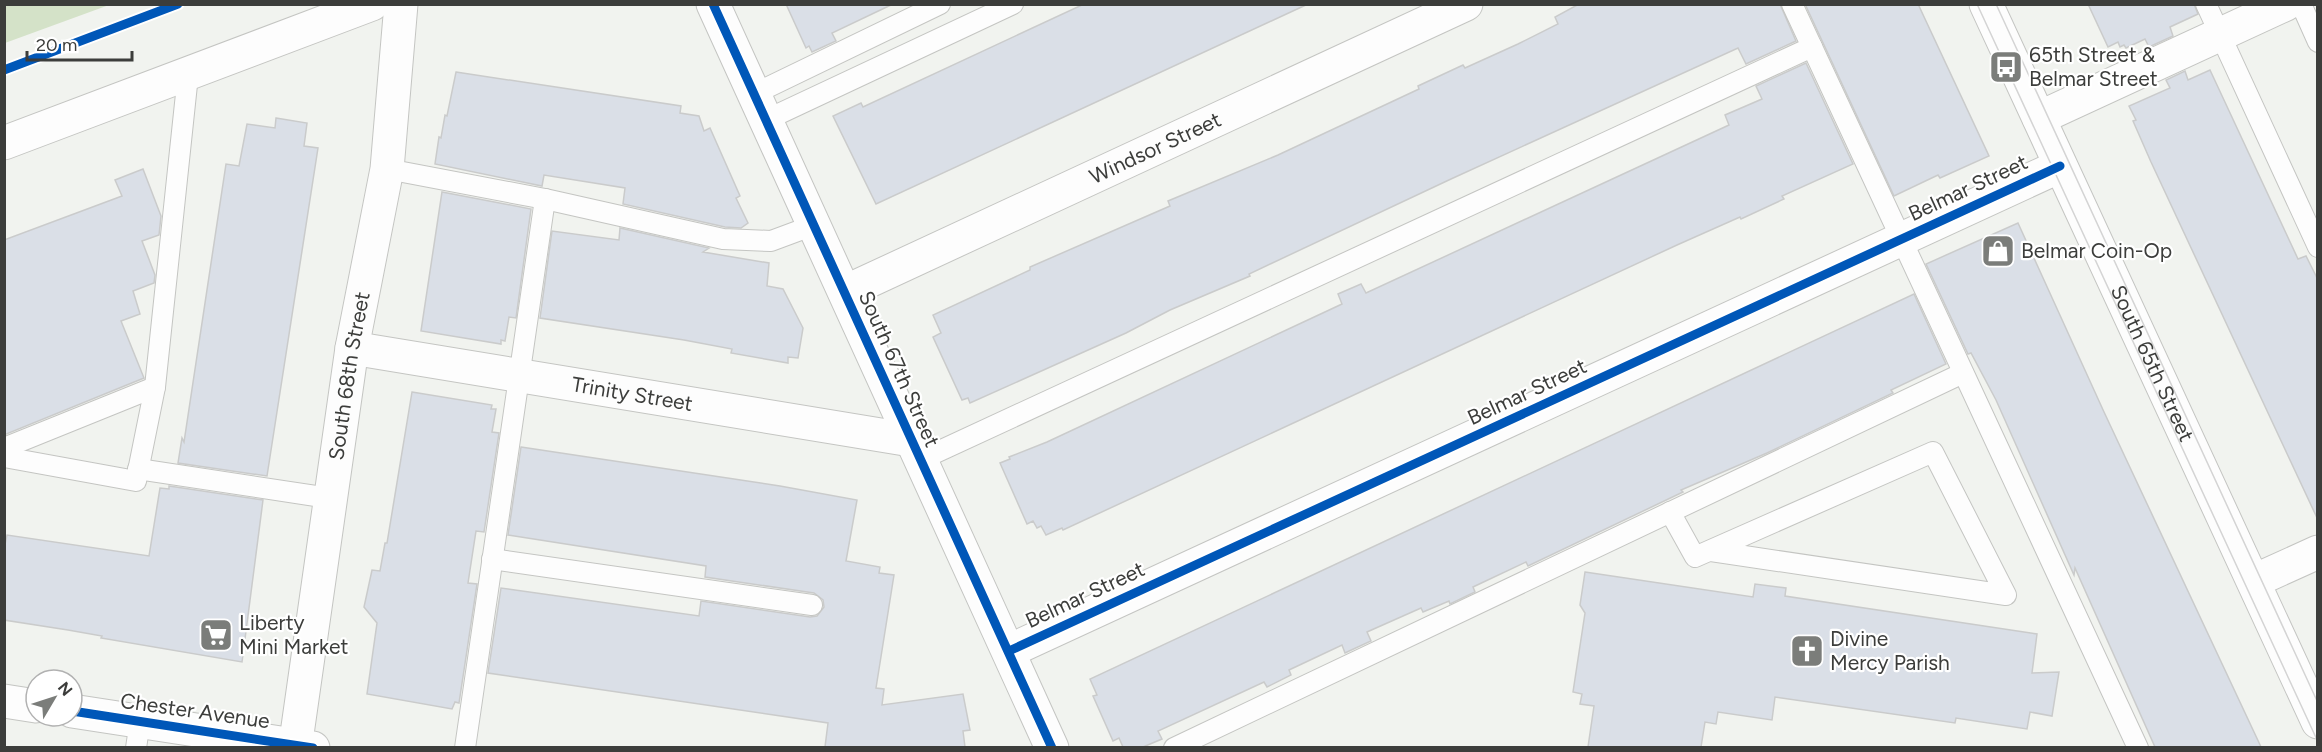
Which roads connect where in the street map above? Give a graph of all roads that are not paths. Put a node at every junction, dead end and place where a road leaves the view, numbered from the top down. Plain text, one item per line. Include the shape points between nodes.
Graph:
1 (372, 4) edge
2 (401, 4) edge
3 (713, 4) edge
4 (940, 4) edge
5 (1013, 4) edge
6 (1466, 4) edge
7 (1792, 4) edge
8 (1986, 4) edge
9 (2206, 4) edge
10 (2286, 4) edge
11 (2301, 4) edge
12 (2220, 35) junction
13 (2318, 42) edge
14 (1812, 47) junction
15 (188, 75) junction
16 (760, 107) junction
17 (2039, 118) junction
18 (4, 143) edge
19 (2060, 166) junction
20 (387, 170) junction
21 (545, 199) junction
22 (814, 225) junction
23 (1901, 240) junction
24 (2318, 247) edge
25 (845, 292) junction
26 (352, 348) junction
27 (1963, 373) junction
28 (519, 376) junction
29 (155, 387) junction
30 (4, 448) edge
31 (915, 450) junction
32 (4, 457) edge
33 (138, 469) junction
34 (329, 498) junction
35 (1670, 512) junction
36 (1711, 551) junction
37 (2318, 552) edge
38 (492, 559) junction
39 (2254, 581) junction
40 (812, 605) dead end
41 (1009, 651) junction
42 (4, 701) edge
43 (24, 704) edge
44 (84, 715) edge
45 (2318, 722) edge
46 (138, 734) edge
47 (301, 746) edge
48 (465, 747) edge
49 (1052, 747) edge
50 (1174, 747) edge
51 (2138, 747) edge

1 - 15 street
2 - 20 street, South 68th Street
3 - 16 street, South 67th Street
4 - 16 lane
5 - 16 lane
6 - 25 street, Windsor Street
7 - 14 lane
8 - 17 street, South 65th Street
9 - 12 lane
10 - 12 street
11 - 13 lane
12 - 17 street
12 - 24 lane
14 - 23 lane
14 - 31 lane
15 - 18 street
15 - 29 lane
16 - 22 street, South 67th Street
17 - 19 street, South 65th Street
19 - 23 street, Belmar Street
19 - 39 street, South 65th Street
20 - 21 lane
20 - 26 street, South 68th Street
21 - 22 lane via 723,239 771,241
21 - 28 lane
22 - 25 street, South 67th Street
23 - 27 lane
23 - 41 street, Belmar Street
25 - 31 street, South 67th Street
26 - 28 street, Trinity Street
26 - 34 street, South 68th Street
27 - 35 lane
27 - 51 lane
28 - 31 street, Trinity Street
28 - 38 lane
29 - 30 lane
29 - 33 lane
31 - 41 street, South 67th Street
32 - 33 lane via 135,481
33 - 34 lane
34 - 47 street, South 68th Street
35 - 36 lane via 1695,557
35 - 50 lane
36 - 36 lane via 1933,452 2006,595 1794,564
37 - 39 street
38 - 40 lane
38 - 48 lane
39 - 45 street, South 65th Street
41 - 49 street, South 67th Street
42 - 43 street
44 - 46 street, Chester Avenue
46 - 47 street, Chester Avenue

